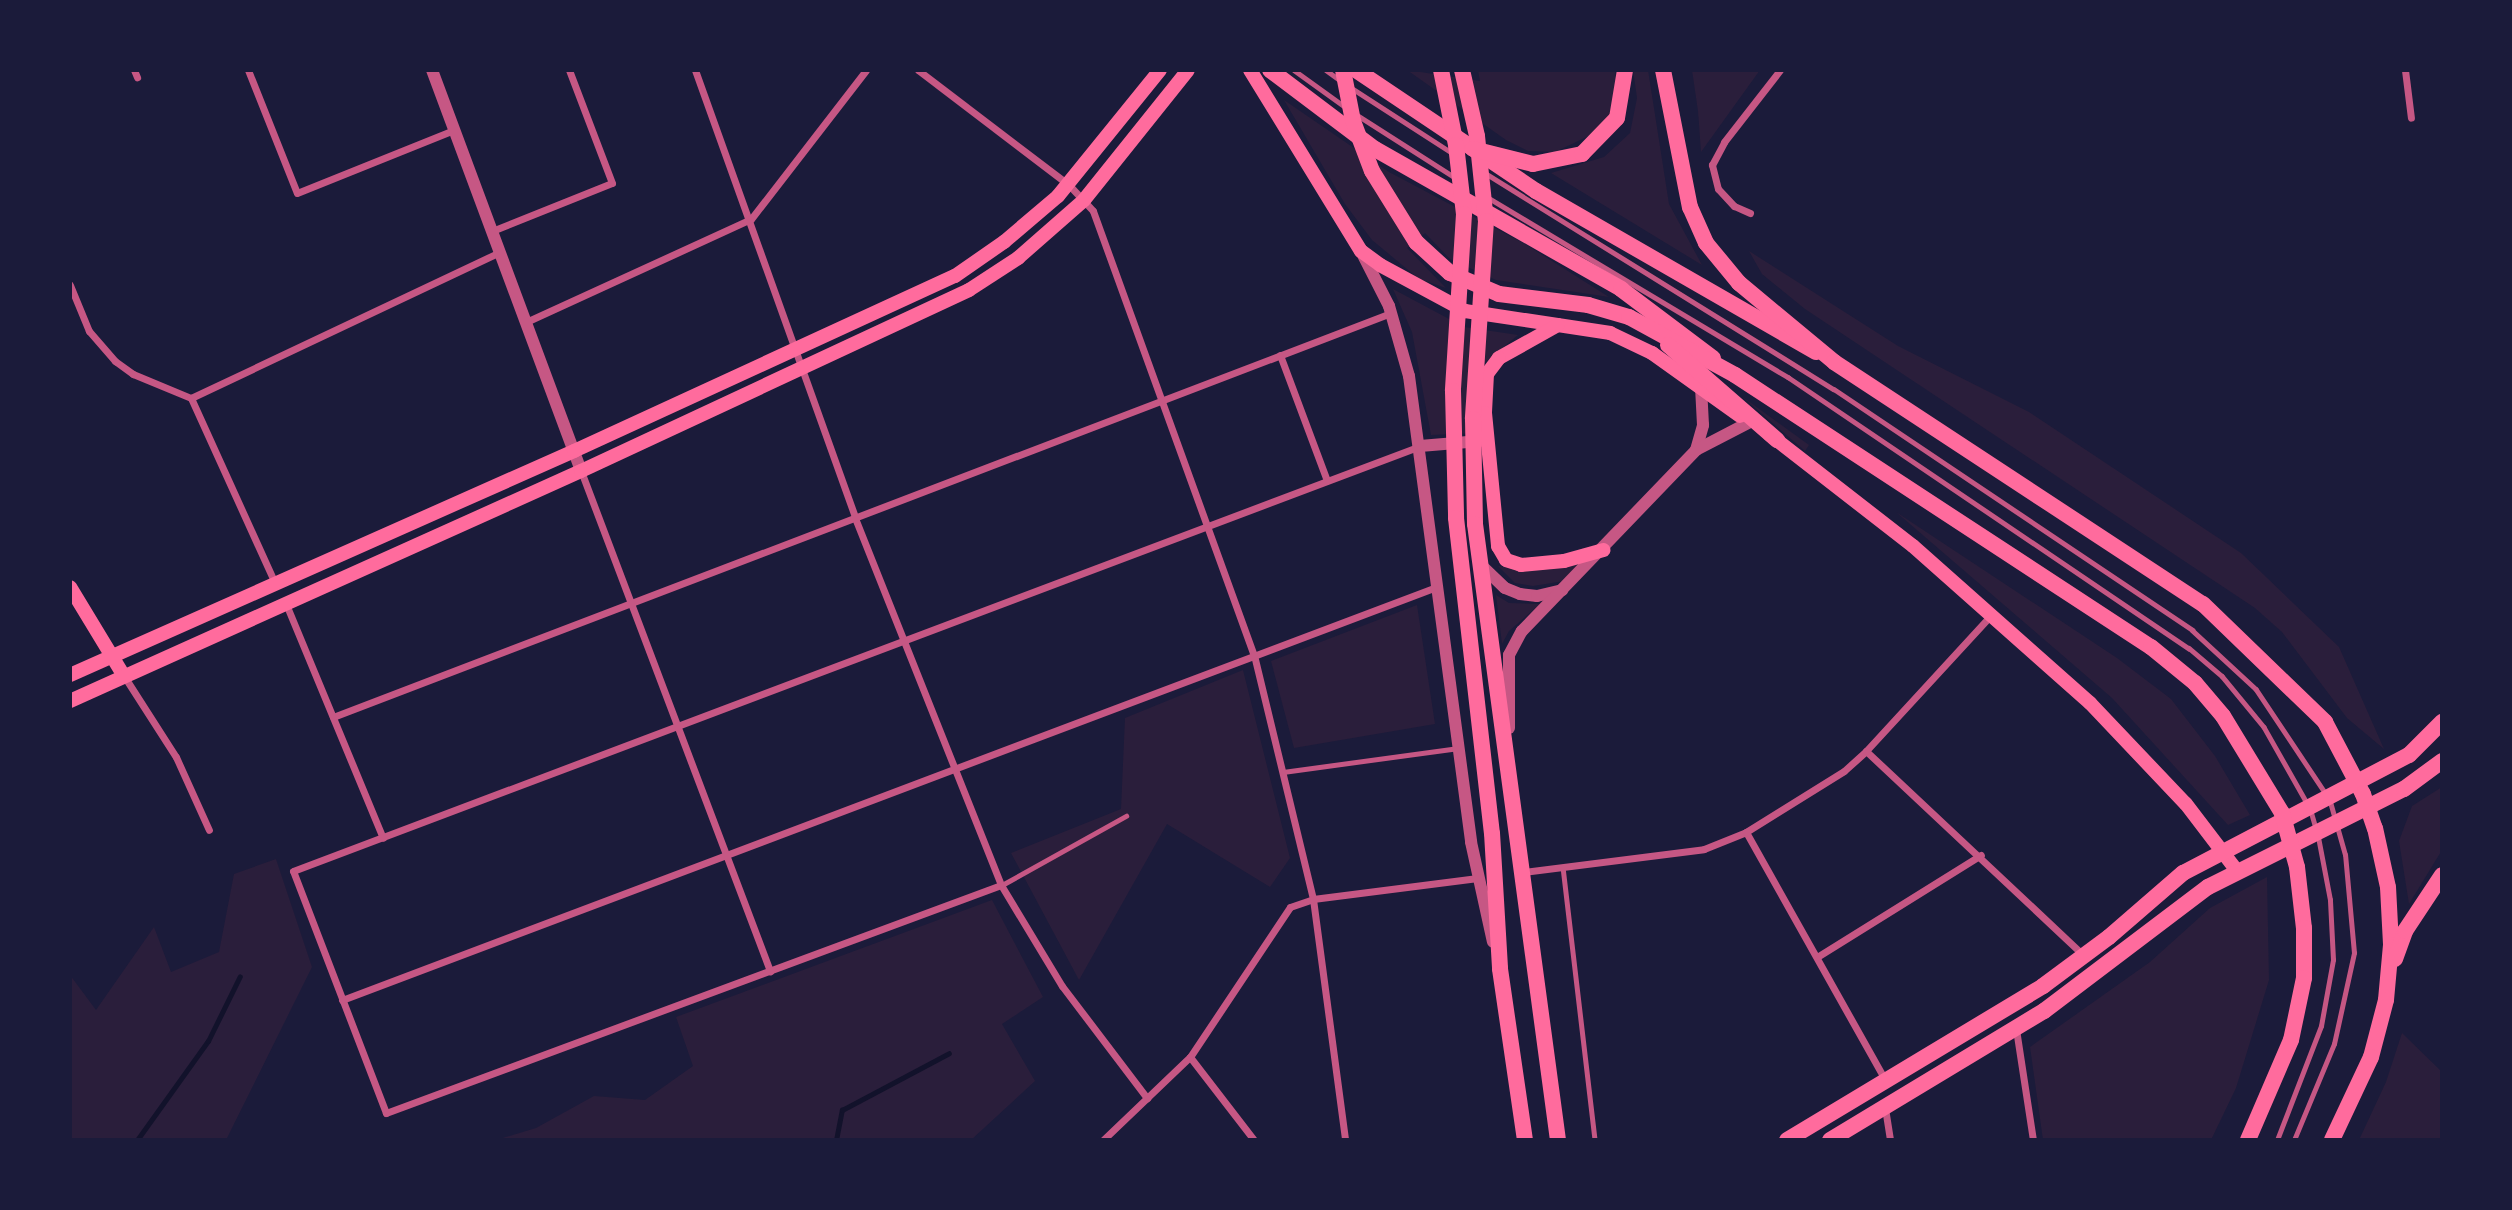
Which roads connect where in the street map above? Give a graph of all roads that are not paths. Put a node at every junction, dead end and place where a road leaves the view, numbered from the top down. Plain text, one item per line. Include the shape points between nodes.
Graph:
1 (248, 70) edge
2 (432, 70) edge
3 (569, 70) edge
4 (695, 70) edge
5 (866, 70) edge
6 (918, 70) edge
7 (1160, 70) edge
8 (1188, 70) edge
9 (1250, 70) edge
10 (1270, 70) edge
11 (1294, 70) edge
12 (1326, 70) edge
13 (1343, 70) edge
14 (1356, 70) edge
15 (1625, 70) edge
16 (1663, 70) edge
17 (1780, 70) edge
18 (2405, 70) edge
19 (1441, 72) edge
20 (1464, 72) edge
21 (2411, 118) dead end
22 (454, 130) junction
23 (1472, 149) junction
24 (1069, 185) junction
25 (1084, 200) junction
26 (1749, 213) dead end
27 (751, 219) junction
28 (492, 231) junction
29 (1361, 251) junction
30 (500, 252) junction
31 (70, 285) edge
32 (1391, 313) junction
33 (526, 322) junction
34 (1562, 323) junction
35 (1643, 323) junction
36 (796, 349) junction
37 (1280, 355) junction
38 (1834, 362) junction
39 (803, 368) junction
40 (1735, 375) junction
41 (1701, 388) junction
42 (191, 398) junction
43 (1160, 401) junction
44 (1750, 422) junction
45 (1488, 440) junction
46 (1777, 440) junction
47 (1420, 446) junction
48 (1696, 450) junction
49 (574, 452) junction
50 (581, 471) junction
51 (1327, 481) junction
52 (855, 518) junction
53 (1206, 526) junction
54 (1604, 550) junction
55 (1481, 565) junction
56 (275, 584) junction
57 (70, 587) edge
58 (1436, 587) junction
59 (1569, 587) junction
60 (286, 604) junction
61 (631, 604) junction
62 (1990, 615) junction
63 (904, 640) junction
64 (1254, 655) junction
65 (111, 657) junction
66 (70, 675) edge
67 (124, 676) junction
68 (70, 701) edge
69 (333, 718) junction
70 (2442, 722) edge
71 (677, 726) junction
72 (1458, 748) junction
73 (1866, 751) junction
74 (1509, 758) junction
75 (2442, 761) edge
76 (954, 768) junction
77 (1282, 772) junction
78 (1126, 816) dead end
79 (209, 831) dead end
80 (1746, 832) junction
81 (383, 838) junction
82 (2223, 850) junction
83 (726, 855) junction
84 (1981, 855) junction
85 (1563, 867) junction
86 (2237, 871) junction
87 (1523, 872) junction
88 (2442, 875) edge
89 (1478, 878) junction
90 (1001, 885) junction
91 (1313, 899) junction
92 (2084, 956) junction
93 (1817, 957) junction
94 (1500, 969) junction
95 (770, 971) junction
96 (2389, 975) junction
97 (342, 1000) junction
98 (2016, 1028) junction
99 (1190, 1057) junction
100 (1886, 1082) junction
101 (1147, 1098) junction
102 (1885, 1108) junction
103 (1103, 1140) edge
104 (1254, 1140) edge
105 (1345, 1140) edge
106 (1525, 1140) edge
107 (1558, 1140) edge
108 (1595, 1140) edge
109 (1787, 1140) edge
110 (1830, 1140) edge
111 (1890, 1140) edge
112 (2033, 1140) edge
113 (2248, 1140) edge
114 (2277, 1140) edge
115 (2294, 1140) edge
116 (2332, 1140) edge

1 - 22 street via 297,193
2 - 22 street
3 - 28 street via 612,183
4 - 27 street
5 - 27 street
6 - 24 street
7 - 24 main road
8 - 25 main road
9 - 29 main road
10 - 40 main road via 1375,149 1644,305
11 - 114 lane via 1382,133 1788,377 2189,648 2222,676 2264,727 2313,815 2330,900 2333,961 2321,1026
12 - 115 lane via 1436,144 1833,388 2030,519 2192,630 2256,690 2333,806 2345,855 2353,926 2346,1006
13 - 35 main road via 1362,146 1416,242 1450,273 1478,288 1588,305
14 - 23 main road
15 - 23 main road via 1617,118 1582,154 1533,164
16 - 38 main road via 1685,189 1706,243 1738,283
17 - 26 street via 1724,142 1712,165 1718,189 1734,206
18 - 21 street
19 - 94 main road via 1464,214 1453,391 1454,490 1492,833
20 - 55 main road via 1477,136 1486,221 1473,490
22 - 28 street
23 - 38 main road via 1536,191
24 - 25 street
24 - 36 main road via 1004,242 955,276
25 - 39 main road via 1018,258 968,290
25 - 43 street via 1093,211
27 - 33 street
27 - 36 street
28 - 30 street
29 - 32 street
29 - 34 main road via 1418,288 1465,311 1500,319
30 - 33 street
30 - 42 street
31 - 42 street via 89,331 114,361
32 - 37 street
32 - 47 street via 1409,376
33 - 49 street
34 - 41 main road via 1631,342
34 - 45 main road via 1490,367 1486,382
35 - 40 main road
35 - 46 main road
36 - 39 street
36 - 49 main road
37 - 43 street
37 - 51 street
38 - 96 main road via 2203,604 2294,687 2325,722 2363,794 2375,828 2389,907
39 - 50 main road
39 - 52 street
40 - 113 main road via 2151,647 2194,683 2250,754 2291,839 2305,953 2291,1040
41 - 44 main road
41 - 48 street via 1703,425
42 - 56 street
43 - 52 street
43 - 53 street
44 - 46 main road
44 - 48 street
45 - 47 street
45 - 54 main road via 1498,546 1506,560 1531,565
46 - 62 main road via 1891,528
47 - 51 street
47 - 58 street
48 - 54 street
49 - 50 street
49 - 56 main road
50 - 60 main road
50 - 61 street
51 - 53 street
52 - 61 street
52 - 63 street
53 - 63 street
53 - 64 street
54 - 59 street
55 - 59 street via 1505,588 1520,594 1537,596
55 - 74 main road
56 - 65 main road
57 - 65 main road
58 - 64 street
58 - 72 street
59 - 74 street via 1522,631 1509,655
60 - 67 main road
60 - 69 street
61 - 69 street
61 - 71 street
62 - 73 street
62 - 82 main road via 2117,729
63 - 71 street
63 - 76 street
64 - 76 street
64 - 77 street
65 - 66 main road
65 - 67 main road
67 - 68 main road
67 - 79 street via 176,757
69 - 81 street
70 - 82 main road via 2421,746 2392,765
71 - 81 street
71 - 83 street
72 - 77 lane
72 - 89 street
73 - 80 street via 1844,771
73 - 84 street
74 - 87 main road
75 - 86 main road via 2404,789
76 - 83 street
76 - 90 street
77 - 91 street
78 - 90 lane
80 - 85 street via 1704,849
80 - 93 street
81 - 97 street via 293,871
82 - 86 main road
82 - 92 main road via 2172,881
83 - 95 street
83 - 97 street
84 - 92 street
84 - 93 street
85 - 87 street
85 - 108 lane
86 - 98 main road via 2181,905 2098,974
87 - 107 main road
88 - 96 main road via 2405,931
89 - 91 street
89 - 94 street
90 - 95 street
90 - 101 street via 1062,986
91 - 99 street via 1281,915
91 - 105 street
92 - 100 main road
93 - 100 street
94 - 106 main road
95 - 97 street via 386,1113
96 - 116 main road via 2371,1057
98 - 102 main road
98 - 112 street
99 - 101 street
99 - 104 street
100 - 109 main road
101 - 103 street
102 - 110 main road
102 - 111 street

